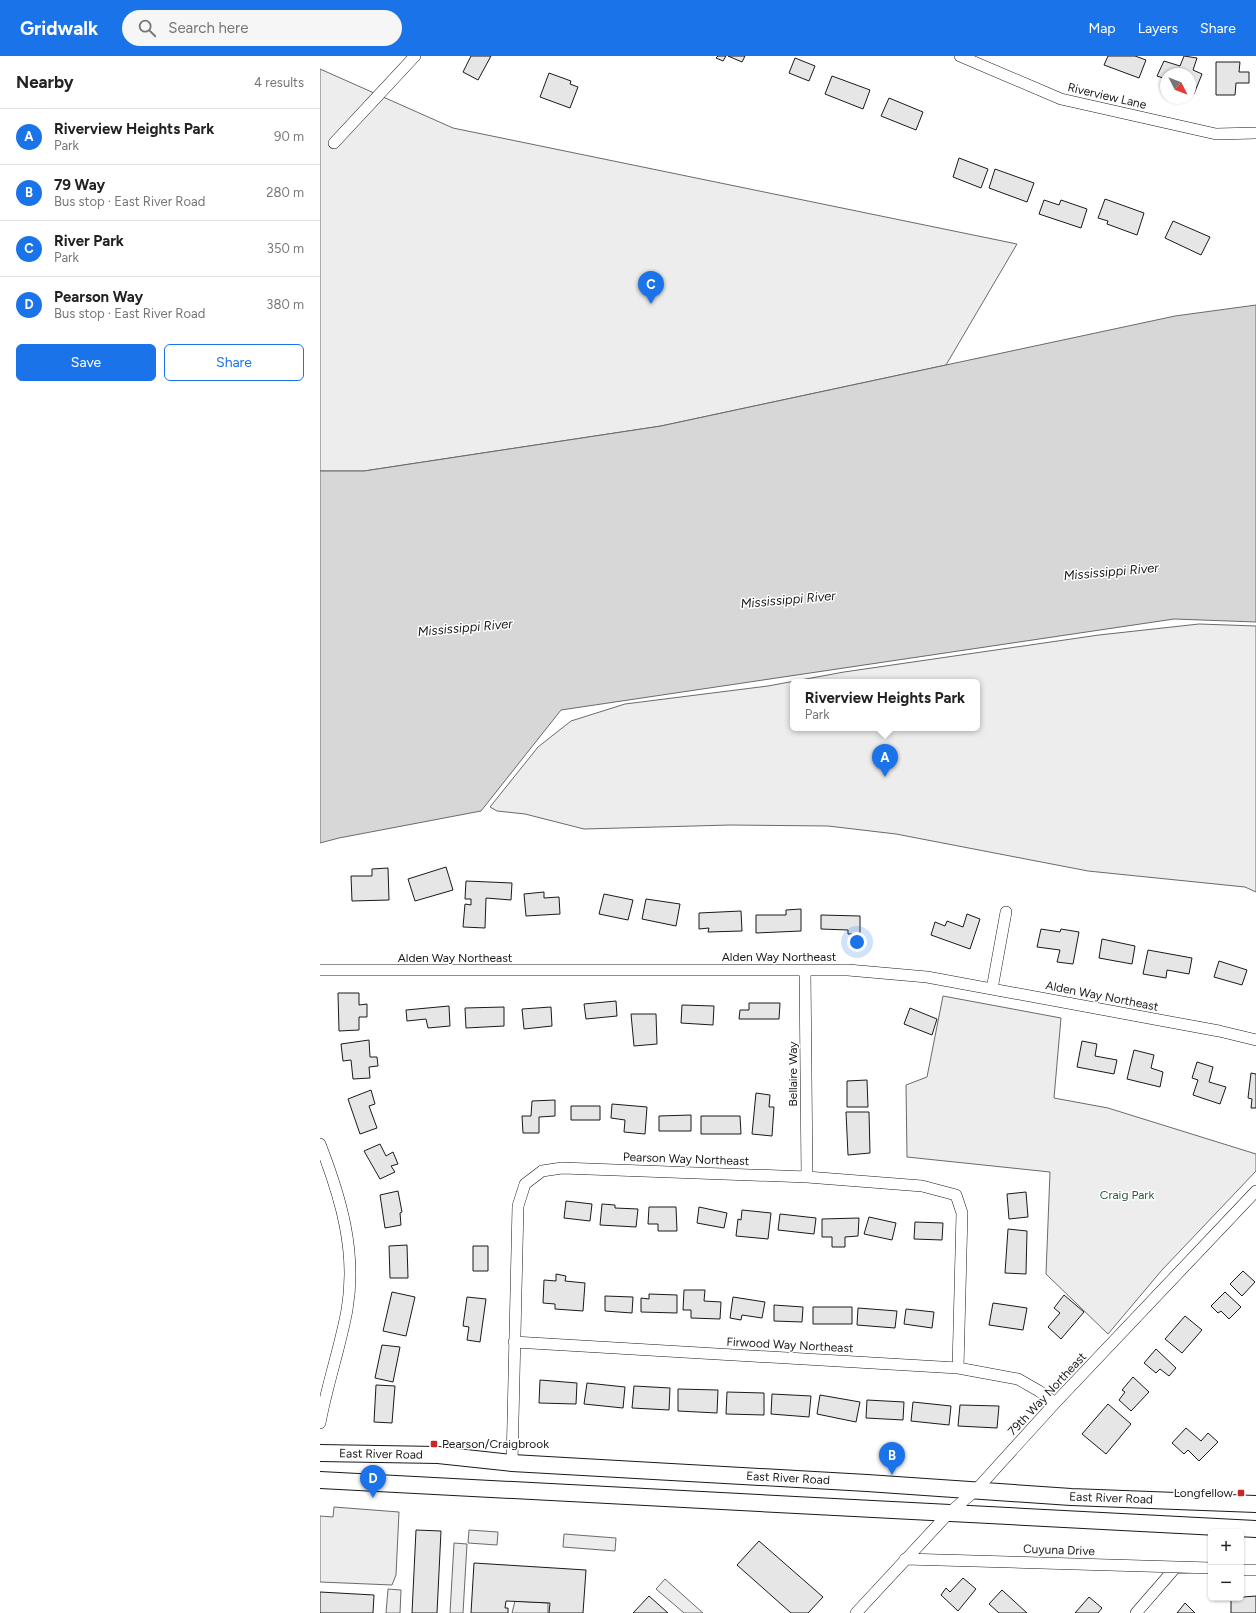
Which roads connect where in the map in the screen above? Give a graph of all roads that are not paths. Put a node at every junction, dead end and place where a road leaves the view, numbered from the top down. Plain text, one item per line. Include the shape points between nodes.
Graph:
1 (415, 56) edge
2 (960, 56) edge
3 (1256, 133) edge
4 (334, 143) dead end
5 (1006, 912) dead end
6 (320, 970) edge
7 (805, 970) junction
8 (992, 989) junction
9 (1256, 1040) edge
10 (320, 1144) edge
11 (807, 1177) junction
12 (1256, 1191) edge
13 (514, 1342) junction
14 (958, 1368) junction
15 (1055, 1404) junction
16 (320, 1423) edge
17 (320, 1453) edge
18 (512, 1463) junction
19 (320, 1480) edge
20 (976, 1490) junction
21 (1256, 1504) edge
22 (948, 1514) junction
23 (1256, 1529) edge
24 (905, 1559) junction
25 (1176, 1567) junction
26 (1208, 1568) edge
27 (1244, 1570) edge
28 (1256, 1570) edge
29 (856, 1613) edge
30 (1136, 1613) edge

1 - 4 street
2 - 3 street, Riverview Lane via 1061,99 1216,134
5 - 8 street
6 - 7 street, Alden Way Northeast
7 - 8 street, Alden Way Northeast via 848,970 927,977
7 - 11 street, Bellaire Way
8 - 9 street, Alden Way Northeast
10 - 16 street via 342,1205 351,1264 347,1310
11 - 13 street, Pearson Way Northeast via 562,1168 542,1170 525,1184 518,1206
11 - 14 street, Pearson Way Northeast via 922,1186 956,1195 962,1213
12 - 15 street, 79th Way Northeast
13 - 14 street, Firwood Way Northeast
13 - 18 street, Pearson Way Northeast
14 - 15 street, Firwood Way Northeast via 1018,1378
15 - 20 street, 79th Way Northeast
17 - 18 main road, East River Road via 438,1455
18 - 20 main road, East River Road
19 - 22 main road, East River Road
20 - 21 main road, East River Road via 1071,1497
20 - 22 street, 79th Way Northeast
22 - 23 main road, East River Road
22 - 24 street, 79th Way Northeast
24 - 25 street, Cuyuna Drive
24 - 29 street, 79th Way Northeast
25 - 26 street, Cuyuna Drive
25 - 30 street
27 - 28 street

